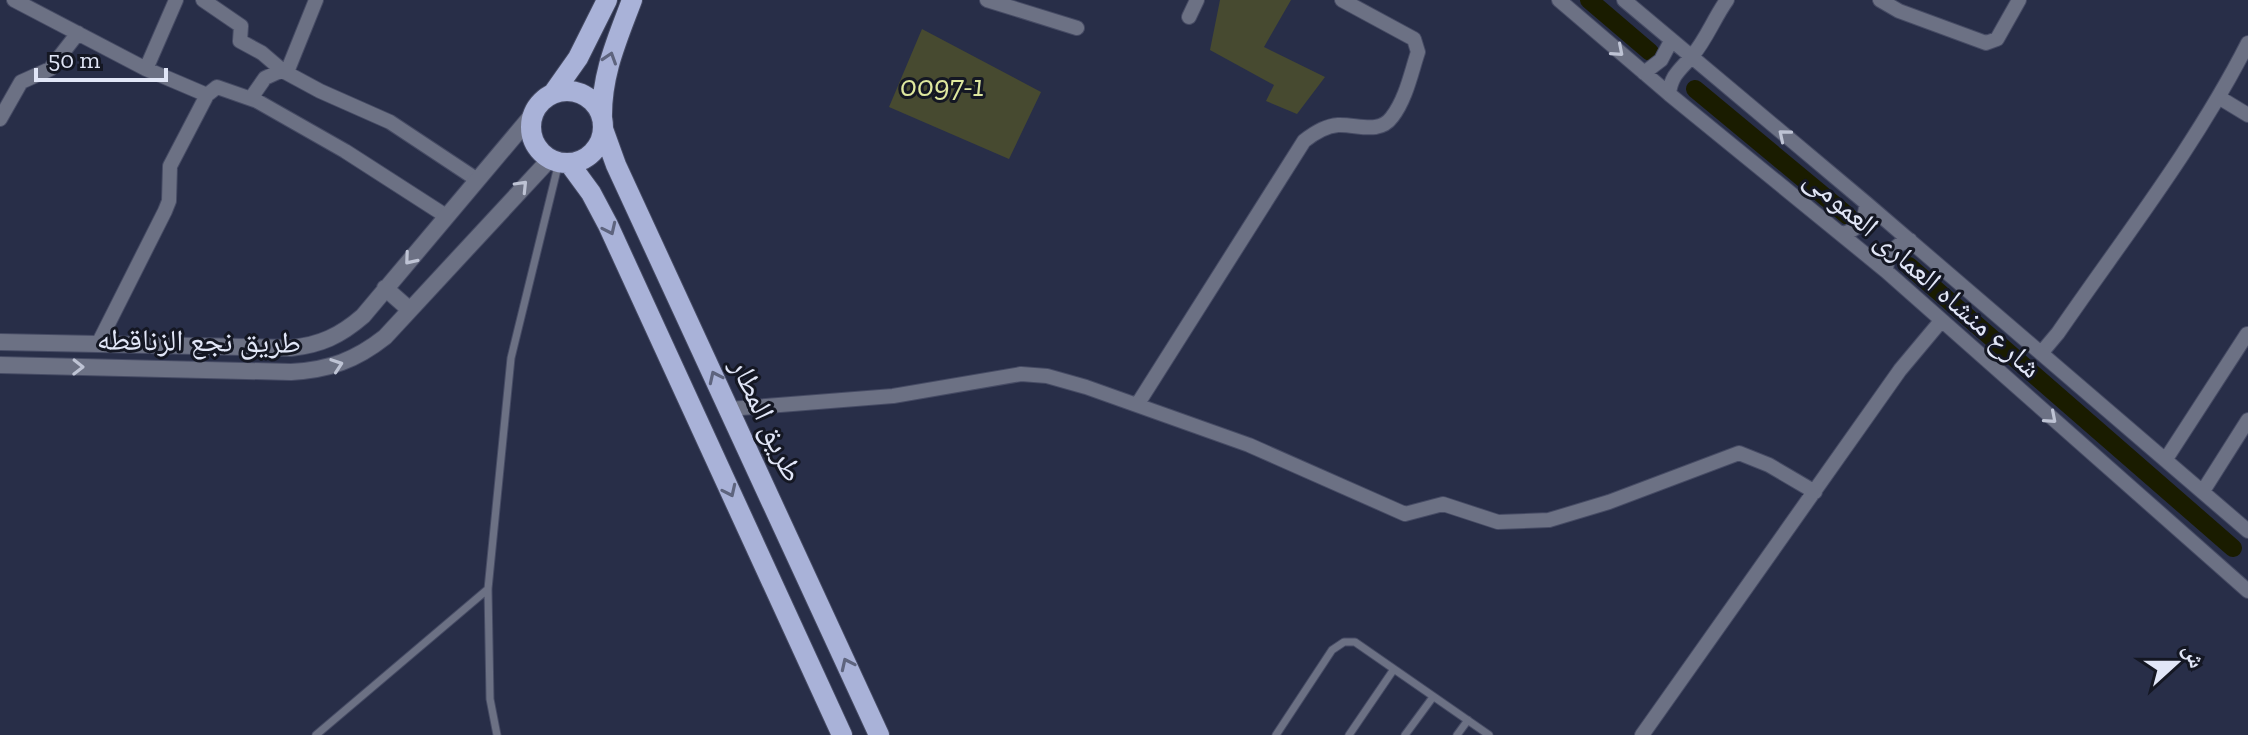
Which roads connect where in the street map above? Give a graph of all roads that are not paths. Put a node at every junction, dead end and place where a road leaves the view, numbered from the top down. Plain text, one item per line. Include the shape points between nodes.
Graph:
1 (14, 0) edge
2 (176, 0) edge
3 (203, 0) edge
4 (316, 0) edge
5 (607, 0) edge
6 (632, 0) edge
7 (987, 0) edge
8 (1197, 0) edge
9 (1342, 0) edge
10 (1559, 0) edge
11 (1624, 0) edge
12 (1727, 0) edge
13 (1880, 0) edge
14 (2019, 0) edge
15 (1189, 17) dead end
16 (1077, 28) dead end
17 (78, 33) junction
18 (1671, 41) junction
19 (2248, 43) edge
20 (1691, 58) junction
21 (146, 69) junction
22 (283, 71) junction
23 (1644, 73) junction
24 (554, 92) junction
25 (1669, 94) junction
26 (207, 95) junction
27 (251, 98) junction
28 (2220, 98) junction
29 (533, 114) junction
30 (2248, 115) edge
31 (0, 119) edge
32 (603, 124) junction
33 (560, 161) junction
34 (476, 179) junction
35 (1866, 203) junction
36 (446, 216) junction
37 (1841, 234) junction
38 (1910, 240) junction
39 (1886, 271) junction
40 (385, 288) junction
41 (410, 310) junction
42 (1941, 321) junction
43 (2247, 334) edge
44 (0, 342) edge
45 (98, 344) junction
46 (2042, 352) junction
47 (0, 365) edge
48 (1137, 405) junction
49 (729, 409) junction
50 (2248, 420) edge
51 (2166, 459) junction
52 (2203, 491) junction
53 (1815, 492) junction
54 (2248, 531) edge
55 (2248, 570) edge
56 (2243, 586) edge
57 (488, 589) junction
58 (1394, 669) junction
59 (1433, 697) junction
60 (1468, 720) junction
61 (316, 735) edge
62 (497, 735) edge
63 (842, 735) edge
64 (879, 735) edge
65 (1276, 735) edge
66 (1349, 735) edge
67 (1405, 735) edge
68 (1457, 735) edge
69 (1489, 735) edge
70 (1642, 735) edge

1 - 17 street
2 - 21 street
3 - 22 street via 241,26 240,41
4 - 22 street via 291,64
5 - 24 main road
32 -> 6 main road, طريق المطار via 603,83
7 - 16 street
8 - 15 street
9 - 48 street via 1418,45 1393,117 1378,128 1337,125 1304,141
10 -> 23 street, شارع منشاه العمارى العمومى
11 - 18 street, شارع منشاه العمارى العمومى
12 - 20 street
13 - 14 street via 1986,43 1997,39
17 - 21 street
17 - 31 street via 57,64 21,82
18 - 20 street, شارع منشاه العمارى العمومى
18 - 23 street via 1661,60
19 - 28 street
20 - 25 street via 1677,69
35 -> 20 street, شارع منشاه العمارى العمومى
21 - 26 street
22 - 27 street via 265,78
22 - 34 street via 379,116
23 - 25 street, شارع منشاه العمارى العمومى
24 - 29 main road
24 - 32 main road via 584,94
25 - 37 street, شارع منشاه العمارى العمومى
26 - 27 street via 217,87
26 - 45 street via 170,166 165,211
27 - 36 street
28 - 30 street
28 - 46 street
29 - 33 main road via 531,134 541,153
29 - 34 street, طريق نجع الزناقطه
32 - 33 main road via 601,139 589,156
49 -> 32 main road, طريق المطار via 616,165
41 -> 33 street, طريق نجع الزناقطه
33 - 57 lane via 511,358
33 -> 63 main road, طريق المطار via 591,193 608,225
34 - 36 street, طريق نجع الزناقطه
35 - 37 street via 1861,225
35 - 38 street, شارع منشاه العمارى العمومى
36 -> 40 street, طريق نجع الزناقطه
37 - 39 street, شارع منشاه العمارى العمومى
38 - 39 street via 1891,250
38 - 46 street, شارع منشاه العمارى العمومى
39 - 42 street, شارع منشاه العمارى العمومى
40 - 41 street
40 - 45 street, طريق نجع الزناقطه via 348,329 311,346
47 -> 41 street, طريق نجع الزناقطه via 317,371 365,353
42 - 53 street
42 -> 56 street, شارع منشاه العمارى العمومى
43 - 51 street
44 - 45 street, طريق نجع الزناقطه
46 - 51 street, شارع منشاه العمارى العمومى
48 - 49 street via 1047,376 1021,374 893,396
48 - 53 street via 1249,445 1405,514 1443,504 1498,522 1549,520 1739,453
64 -> 49 main road, طريق المطار
50 - 52 street
51 - 52 street, شارع منشاه العمارى العمومى
52 - 54 street, شارع منشاه العمارى العمومى
53 - 70 street
55 - 56 street
57 - 61 lane
57 - 62 lane via 490,687
58 - 59 lane
58 - 65 lane via 1355,642 1337,644
58 - 66 lane
59 - 60 lane
59 - 67 lane
60 - 68 lane
60 - 69 lane

